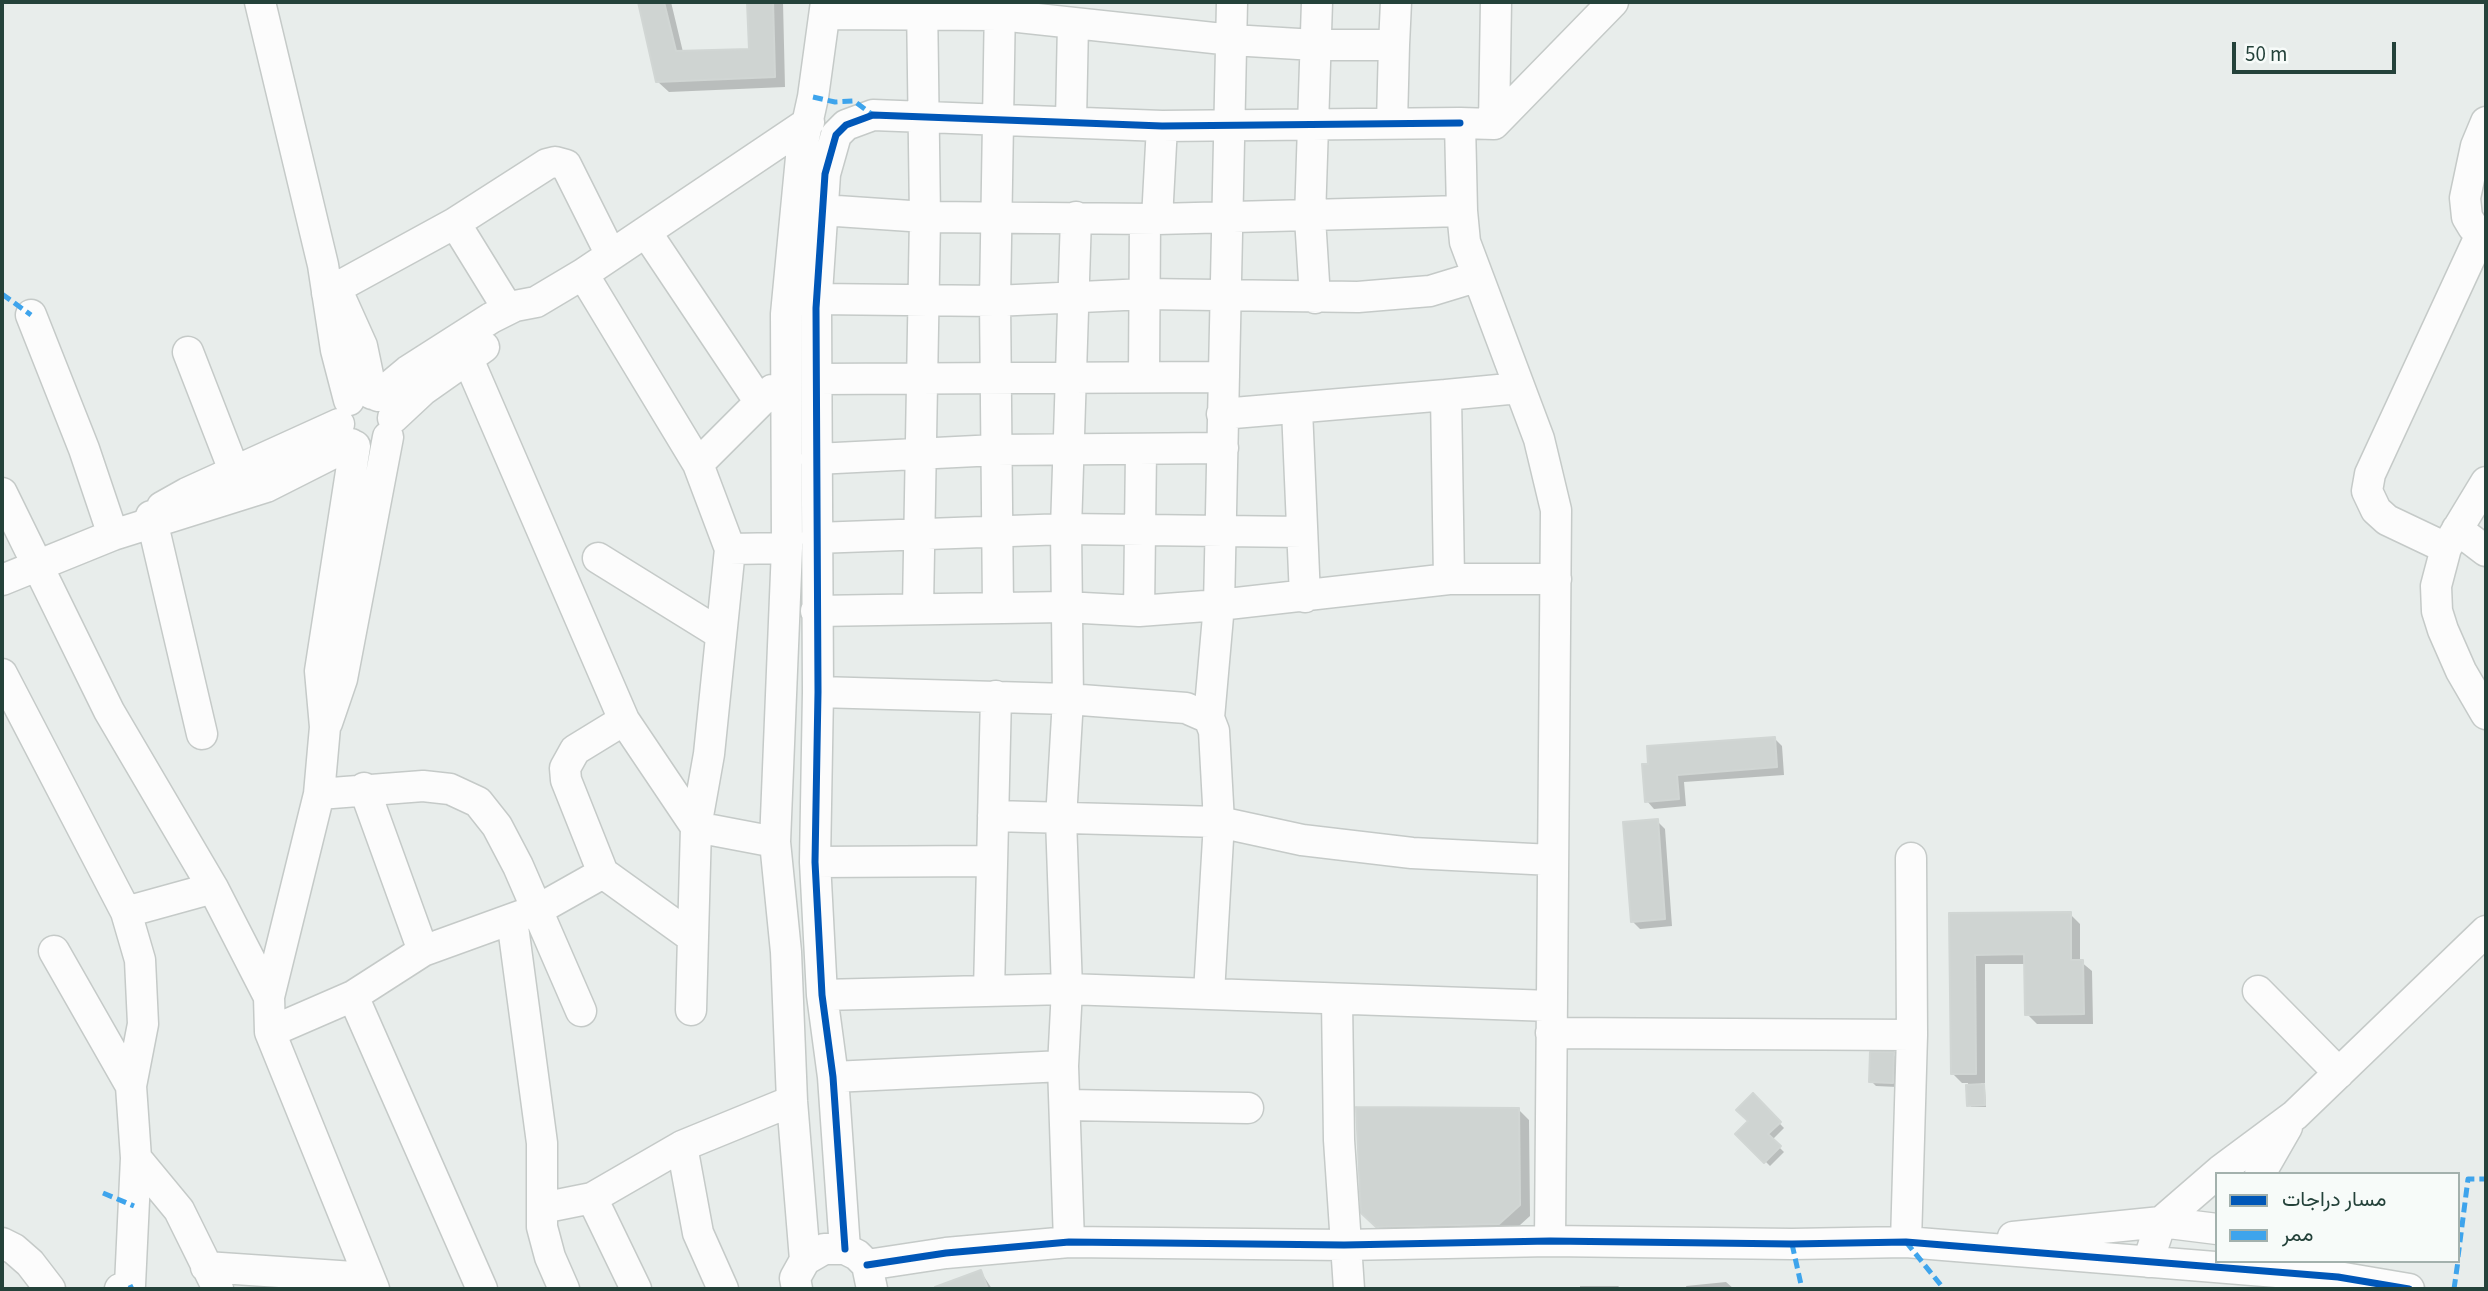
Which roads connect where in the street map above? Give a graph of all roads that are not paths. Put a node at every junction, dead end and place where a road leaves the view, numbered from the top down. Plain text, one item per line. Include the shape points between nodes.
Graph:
1 (260, 2) edge
2 (1232, 2) edge
3 (1317, 2) edge
4 (1396, 2) edge
5 (1496, 2) edge
6 (1613, 2) edge
7 (826, 8) edge
8 (922, 8) edge
9 (1000, 8) edge
10 (1073, 23) junction
11 (1232, 40) junction
12 (1315, 45) junction
13 (1394, 45) junction
14 (922, 116) junction
15 (997, 119) junction
16 (1071, 121) junction
17 (809, 122) junction
18 (1392, 123) junction
19 (1460, 123) junction
20 (1227, 124) junction
21 (1494, 124) junction
22 (1312, 125) junction
23 (1162, 126) junction
24 (2483, 139) edge
25 (822, 210) junction
26 (1462, 211) junction
27 (925, 217) junction
28 (1076, 217) junction
29 (995, 218) junction
30 (1229, 218) junction
31 (1310, 218) junction
32 (1151, 219) junction
33 (455, 223) junction
34 (646, 232) junction
35 (2484, 236) edge
36 (611, 255) junction
37 (583, 274) junction
38 (1476, 277) junction
39 (329, 282) junction
40 (1145, 294) junction
41 (1226, 295) junction
42 (1315, 298) junction
43 (817, 299) junction
44 (1073, 299) junction
45 (921, 301) junction
46 (995, 301) junction
47 (522, 305) junction
48 (31, 315) dead end
49 (188, 352) dead end
50 (468, 359) junction
51 (1144, 376) junction
52 (1224, 377) junction
53 (785, 379) junction
54 (817, 379) junction
55 (995, 379) junction
56 (1072, 379) junction
57 (921, 380) junction
58 (1519, 388) junction
59 (1446, 396) junction
60 (759, 401) junction
61 (1297, 408) junction
62 (1222, 414) junction
63 (366, 420) junction
64 (1223, 448) junction
65 (996, 450) junction
66 (1069, 450) junction
67 (1141, 451) junction
68 (920, 454) junction
69 (816, 459) junction
70 (698, 464) junction
71 (235, 473) junction
72 (2486, 482) edge
73 (2, 494) edge
74 (139, 526) junction
75 (1066, 529) junction
76 (1220, 530) junction
77 (997, 531) junction
78 (1140, 532) junction
79 (1302, 532) junction
80 (918, 533) junction
81 (816, 538) junction
82 (2452, 538) junction
83 (787, 548) junction
84 (730, 549) junction
85 (2486, 551) edge
86 (598, 558) dead end
87 (38, 562) junction
88 (1449, 579) junction
89 (1556, 579) junction
90 (2, 580) edge
91 (1305, 597) junction
92 (1219, 605) junction
93 (998, 607) junction
94 (1065, 607) junction
95 (918, 608) junction
96 (816, 611) junction
97 (1139, 611) junction
98 (719, 633) junction
99 (2, 674) edge
100 (818, 692) junction
101 (996, 696) junction
102 (1068, 699) junction
103 (2486, 714) edge
104 (1209, 718) junction
105 (624, 720) junction
106 (202, 734) dead end
107 (363, 788) junction
108 (320, 794) junction
109 (993, 816) junction
110 (1061, 818) junction
111 (1219, 822) junction
112 (696, 827) junction
113 (775, 842) junction
114 (1911, 858) dead end
115 (1552, 860) junction
116 (991, 861) junction
117 (815, 862) junction
118 (603, 873) junction
119 (212, 888) junction
120 (126, 912) junction
121 (526, 914) junction
122 (2486, 931) edge
123 (692, 937) junction
124 (54, 951) dead end
125 (423, 951) junction
126 (1067, 989) junction
127 (989, 991) junction
128 (2259, 991) dead end
129 (1209, 993) junction
130 (822, 995) junction
131 (353, 996) junction
132 (269, 997) junction
133 (1337, 1001) junction
134 (691, 1010) dead end
135 (580, 1011) dead end
136 (1551, 1020) junction
137 (270, 1032) junction
138 (1912, 1035) junction
139 (1063, 1066) junction
140 (2339, 1073) junction
141 (833, 1077) junction
142 (131, 1086) junction
143 (792, 1101) junction
144 (1066, 1105) junction
145 (1248, 1108) dead end
146 (2295, 1115) junction
147 (682, 1146) junction
148 (136, 1158) junction
149 (2219, 1172) edge
150 (2261, 1172) edge
151 (2215, 1175) edge
152 (592, 1198) junction
153 (542, 1208) junction
154 (2161, 1222) junction
155 (2215, 1229) edge
156 (1550, 1241) junction
157 (1069, 1242) junction
158 (1906, 1242) junction
159 (2, 1243) edge
160 (1344, 1245) junction
161 (1936, 1245) junction
162 (2211, 1257) edge
163 (805, 1260) junction
164 (2148, 1262) junction
165 (2249, 1263) edge
166 (2305, 1263) edge
167 (861, 1268) edge
168 (2338, 1277) junction
169 (212, 1278) edge
170 (371, 1283) edge
171 (50, 1289) edge
172 (120, 1289) edge
173 (482, 1289) edge
174 (564, 1289) edge
175 (636, 1289) edge
176 (723, 1289) edge
177 (797, 1289) edge
178 (1349, 1289) edge
179 (2409, 1289) edge

1 - 39 street
2 - 11 street
3 - 12 street
4 - 13 street
5 - 21 street
6 - 21 street
7 - 8 street
7 - 17 street
8 - 9 street
8 - 14 street
9 - 10 street
9 - 15 street
10 - 11 street
10 - 16 street
11 - 12 street
11 - 20 street
12 - 13 street
12 - 22 street
13 - 18 street
14 - 15 street
14 - 25 street via 873,115 846,125 830,151
14 - 27 street
15 - 16 street
15 - 29 street
16 - 23 street
17 - 34 street
17 - 53 street via 793,223
18 - 19 street
18 - 22 street
19 - 21 street
19 - 26 street
20 - 22 street
20 - 23 street
20 - 30 street
22 - 31 street
23 - 32 street
24 - 35 street via 2465,198 2467,217
25 - 27 street
25 - 43 street
26 - 31 street
26 - 38 street
27 - 29 street
27 - 45 street
28 - 29 street
28 - 32 street
28 - 44 street
29 - 46 street
30 - 31 street
30 - 32 street
30 - 41 street
31 - 42 street
32 - 40 street
33 - 36 street via 547,163 561,162
33 - 39 street
33 - 47 street
34 - 36 street
34 - 60 street
35 - 82 street via 2370,474 2367,491 2387,520
36 - 37 street
37 - 47 street
37 - 70 street
38 - 42 street via 1430,291
38 - 58 street
39 - 63 street via 362,346
40 - 41 street
40 - 44 street
40 - 51 street
41 - 42 street
41 - 52 street
43 - 45 street
43 - 54 street
44 - 46 street
44 - 56 street
45 - 46 street
45 - 57 street
46 - 55 street
47 - 50 street via 513,328
47 - 63 street via 408,371
48 - 74 street via 84,449
49 - 71 street
50 - 63 street via 423,390
50 - 105 street
51 - 52 street
51 - 56 street
52 - 62 street
53 - 60 street
53 - 83 street
54 - 57 street
54 - 69 street
55 - 56 street
55 - 57 street
55 - 65 street
56 - 66 street
57 - 68 street
58 - 59 street
58 - 89 street via 1539,439 1556,510
59 - 61 street
59 - 88 street
60 - 70 street
61 - 62 street
61 - 79 street
62 - 64 street
63 - 71 street
63 - 74 street via 266,487
63 - 108 street via 320,671 325,727
64 - 67 street
64 - 76 street
65 - 66 street
65 - 68 street
65 - 77 street
66 - 67 street
66 - 75 street
67 - 78 street
68 - 69 street
68 - 80 street
69 - 81 street
70 - 84 street
71 - 74 street via 187,493
72 - 82 street
73 - 87 street
74 - 87 street
74 - 106 street
75 - 77 street
75 - 78 street
75 - 94 street
76 - 78 street
76 - 79 street
76 - 92 street
77 - 80 street
77 - 93 street
78 - 97 street
79 - 91 street
80 - 81 street
80 - 95 street
81 - 96 street
82 - 85 street
82 - 103 street via 2436,586 2437,611 2461,671
83 - 84 street
83 - 113 street
84 - 98 street
86 - 98 street
87 - 90 street
87 - 119 street via 110,711
88 - 89 street
88 - 91 street
89 - 115 street
91 - 92 street
92 - 97 street
92 - 104 street
93 - 94 street
93 - 95 street
94 - 97 street
94 - 102 street
95 - 96 street
96 - 100 street
98 - 112 street via 709,754
99 - 120 street
100 - 101 street
100 - 117 street
101 - 102 street
101 - 109 street
102 - 104 street via 1186,708
102 - 110 street
104 - 111 street via 1214,731
105 - 112 street
105 - 118 street via 575,750 565,768
107 - 108 street
107 - 121 street via 450,789 478,802 497,826
107 - 125 street
108 - 132 street
109 - 110 street
109 - 116 street
110 - 111 street
110 - 126 street
111 - 115 street via 1302,839 1412,853
111 - 129 street
112 - 113 street
112 - 123 street
113 - 143 street via 786,953
114 - 138 street
115 - 136 street
116 - 117 street
116 - 127 street
117 - 130 street
118 - 121 street
118 - 123 street
119 - 120 street
119 - 132 street
120 - 142 street via 140,960 143,1024
121 - 125 street
121 - 135 street
121 - 153 street via 542,1143
122 - 140 street
123 - 134 street
124 - 142 street
125 - 131 street
126 - 127 street
126 - 129 street
126 - 139 street
127 - 130 street
128 - 140 street
129 - 133 street
130 - 141 street
131 - 137 street
131 - 173 street
132 - 137 street
133 - 136 street
133 - 160 street
136 - 138 street
136 - 156 street
137 - 170 street
138 - 158 street
139 - 141 street
139 - 144 street
140 - 146 street
141 - 167 street
142 - 148 street
143 - 147 street
143 - 163 street
144 - 145 street
144 - 157 street
146 - 149 street
146 - 150 street
147 - 152 street
147 - 176 street via 698,1233
148 - 169 street via 167,1191
148 - 172 street via 130,1285
151 - 154 street
152 - 153 street
152 - 175 street
153 - 174 street via 544,1237
154 - 155 street
154 - 161 street
154 - 164 street
156 - 158 street
156 - 160 street
157 - 160 street
157 - 167 street via 946,1253
158 - 161 street
159 - 171 street via 30,1263
160 - 178 street
161 - 164 street
162 - 164 street
163 - 167 street via 824,1249
163 - 177 street via 795,1278
165 - 168 street
166 - 168 street
168 - 179 street
169 - 170 street

